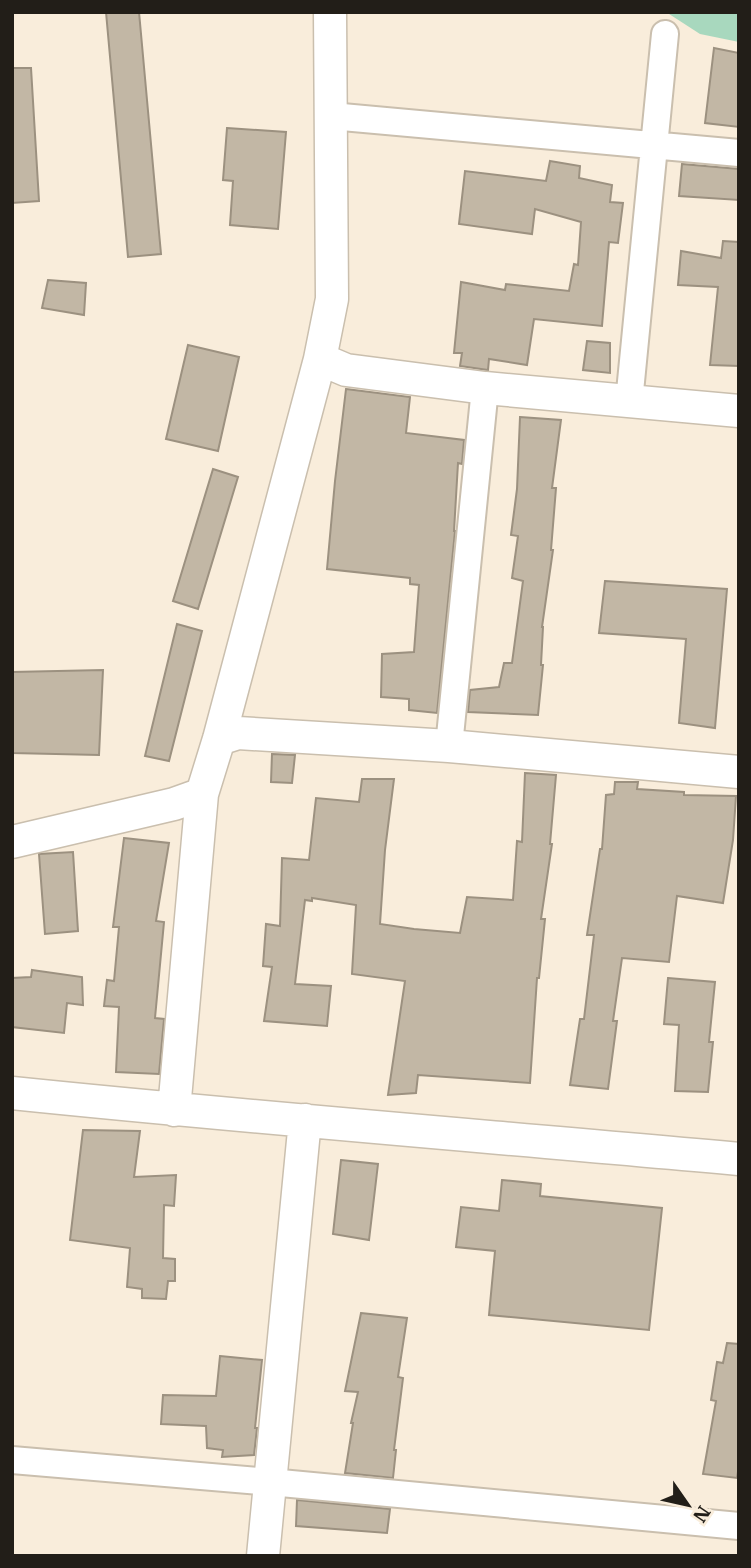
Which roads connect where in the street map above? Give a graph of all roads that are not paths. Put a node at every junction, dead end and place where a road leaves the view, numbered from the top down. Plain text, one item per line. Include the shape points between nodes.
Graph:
1 (330, 12) edge
2 (665, 34) dead end
3 (331, 116) junction
4 (654, 145) junction
5 (739, 153) edge
6 (320, 359) junction
7 (485, 388) junction
8 (629, 402) junction
9 (739, 411) edge
10 (219, 739) junction
11 (449, 746) junction
12 (739, 772) edge
13 (202, 793) junction
14 (12, 842) edge
15 (12, 1093) edge
16 (174, 1110) junction
17 (305, 1120) junction
18 (739, 1159) edge
19 (12, 1460) edge
20 (270, 1482) junction
21 (739, 1526) edge
22 (263, 1556) edge

1 - 3 street
2 - 4 street
3 - 4 street
3 - 6 street via 332,299
4 - 5 street
4 - 8 street
6 - 7 street via 346,370
6 - 10 street
7 - 8 street
7 - 11 street
8 - 9 street
10 - 11 street via 238,733
10 - 13 street
11 - 12 street
13 - 14 street via 174,804
13 - 16 street
15 - 16 street
16 - 17 street
17 - 18 street
17 - 20 street
19 - 20 street
20 - 21 street
20 - 22 street

